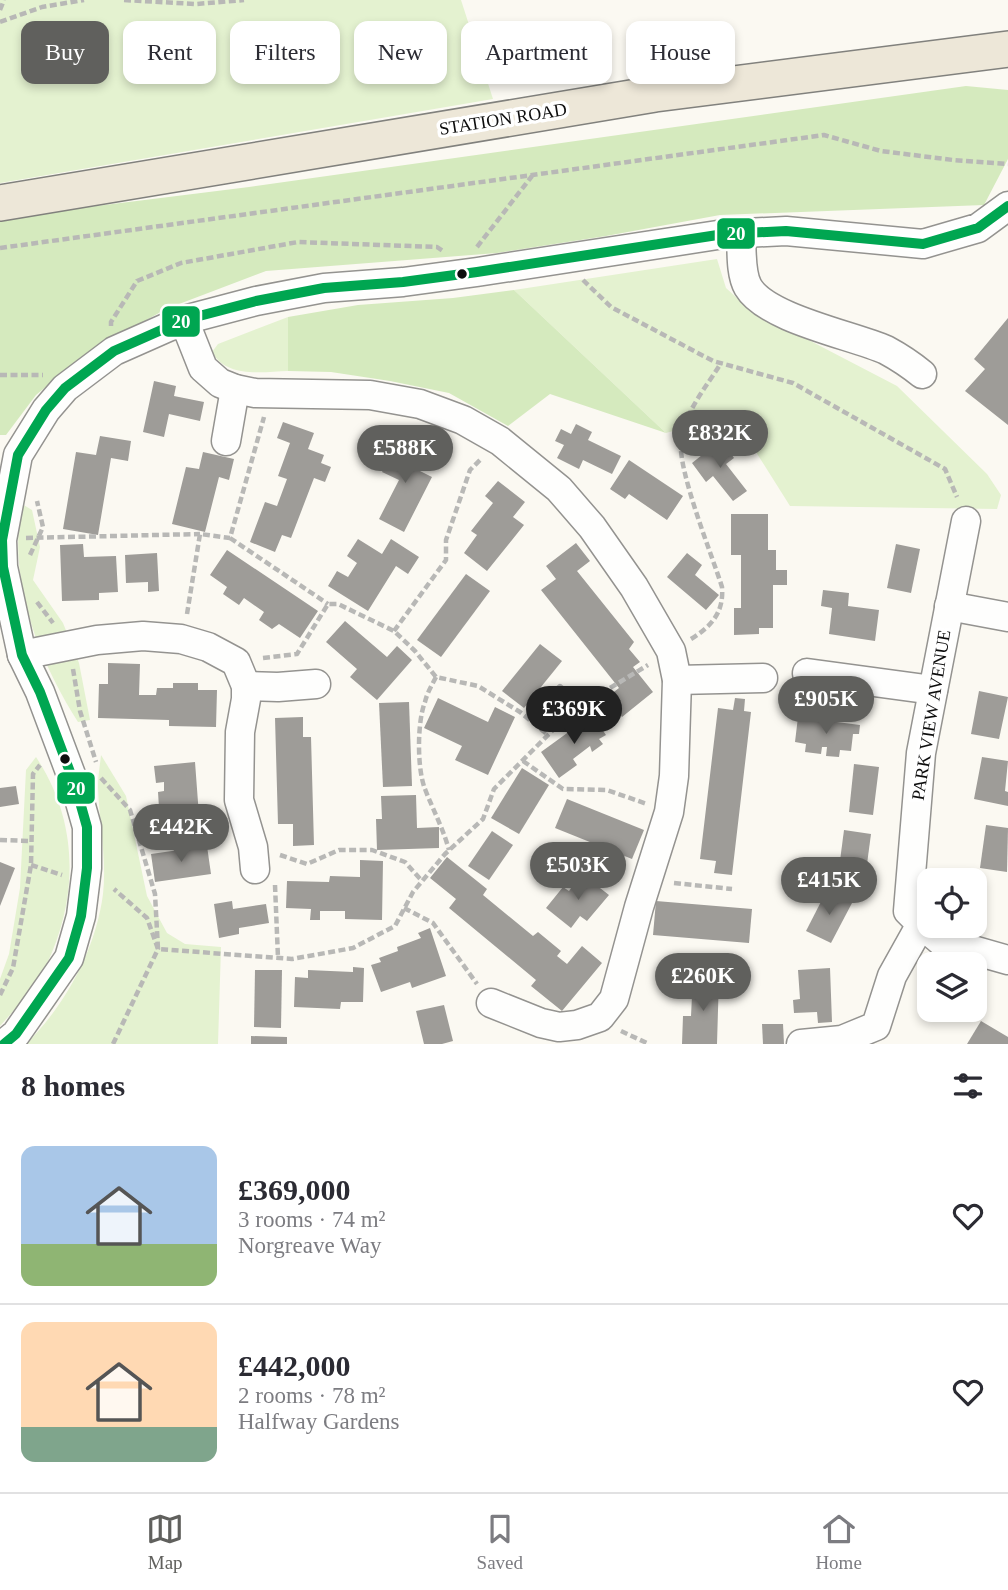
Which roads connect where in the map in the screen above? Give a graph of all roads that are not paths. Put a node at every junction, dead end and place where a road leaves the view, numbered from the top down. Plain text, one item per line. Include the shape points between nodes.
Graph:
1 (1008, 49) edge
2 (0, 203) edge
3 (1008, 206) edge
4 (741, 233) junction
5 (184, 320) junction
6 (922, 374) dead end
7 (235, 389) junction
8 (226, 441) dead end
9 (11, 458) edge
10 (966, 521) road end
11 (15, 598) edge
12 (949, 606) junction
13 (1008, 617) edge
14 (22, 655) junction
15 (807, 673) dead end
16 (241, 674) junction
17 (762, 678) dead end
18 (677, 680) junction
19 (316, 684) dead end
20 (933, 690) junction
21 (254, 858) road end
22 (917, 920) edge
23 (917, 931) edge
24 (938, 938) edge
25 (1008, 960) edge
26 (491, 1003) road end
27 (4, 1044) edge
28 (801, 1044) edge

1 - 2 main road, STATION ROAD via 654,94
3 - 4 street via 978,228 923,244 786,231
4 - 5 street via 569,259 470,268 403,282 324,288
4 - 6 street via 745,276 758,298 812,324 885,350
5 - 7 street via 203,368
5 - 9 street via 114,352 70,385
7 - 8 street
7 - 18 street via 370,395 420,404 463,420 500,441 559,489 592,527 671,651
9 - 11 street via 2,540 3,567
10 - 12 street, PARK VIEW AVENUE
11 - 14 street
12 - 13 street
12 - 20 street, PARK VIEW AVENUE
14 - 16 street via 97,640 181,639 208,647
14 - 27 street via 58,739 87,827 87,868 81,916 69,958 16,1034
15 - 20 street
16 - 19 street via 278,687
16 - 21 street via 246,699 238,760 239,800
17 - 18 street
18 - 26 street via 670,812 614,999 600,1017 559,1027
20 - 22 street, PARK VIEW AVENUE via 921,753 909,880 908,911
23 - 28 street via 892,976 876,1026 842,1040
24 - 25 street

